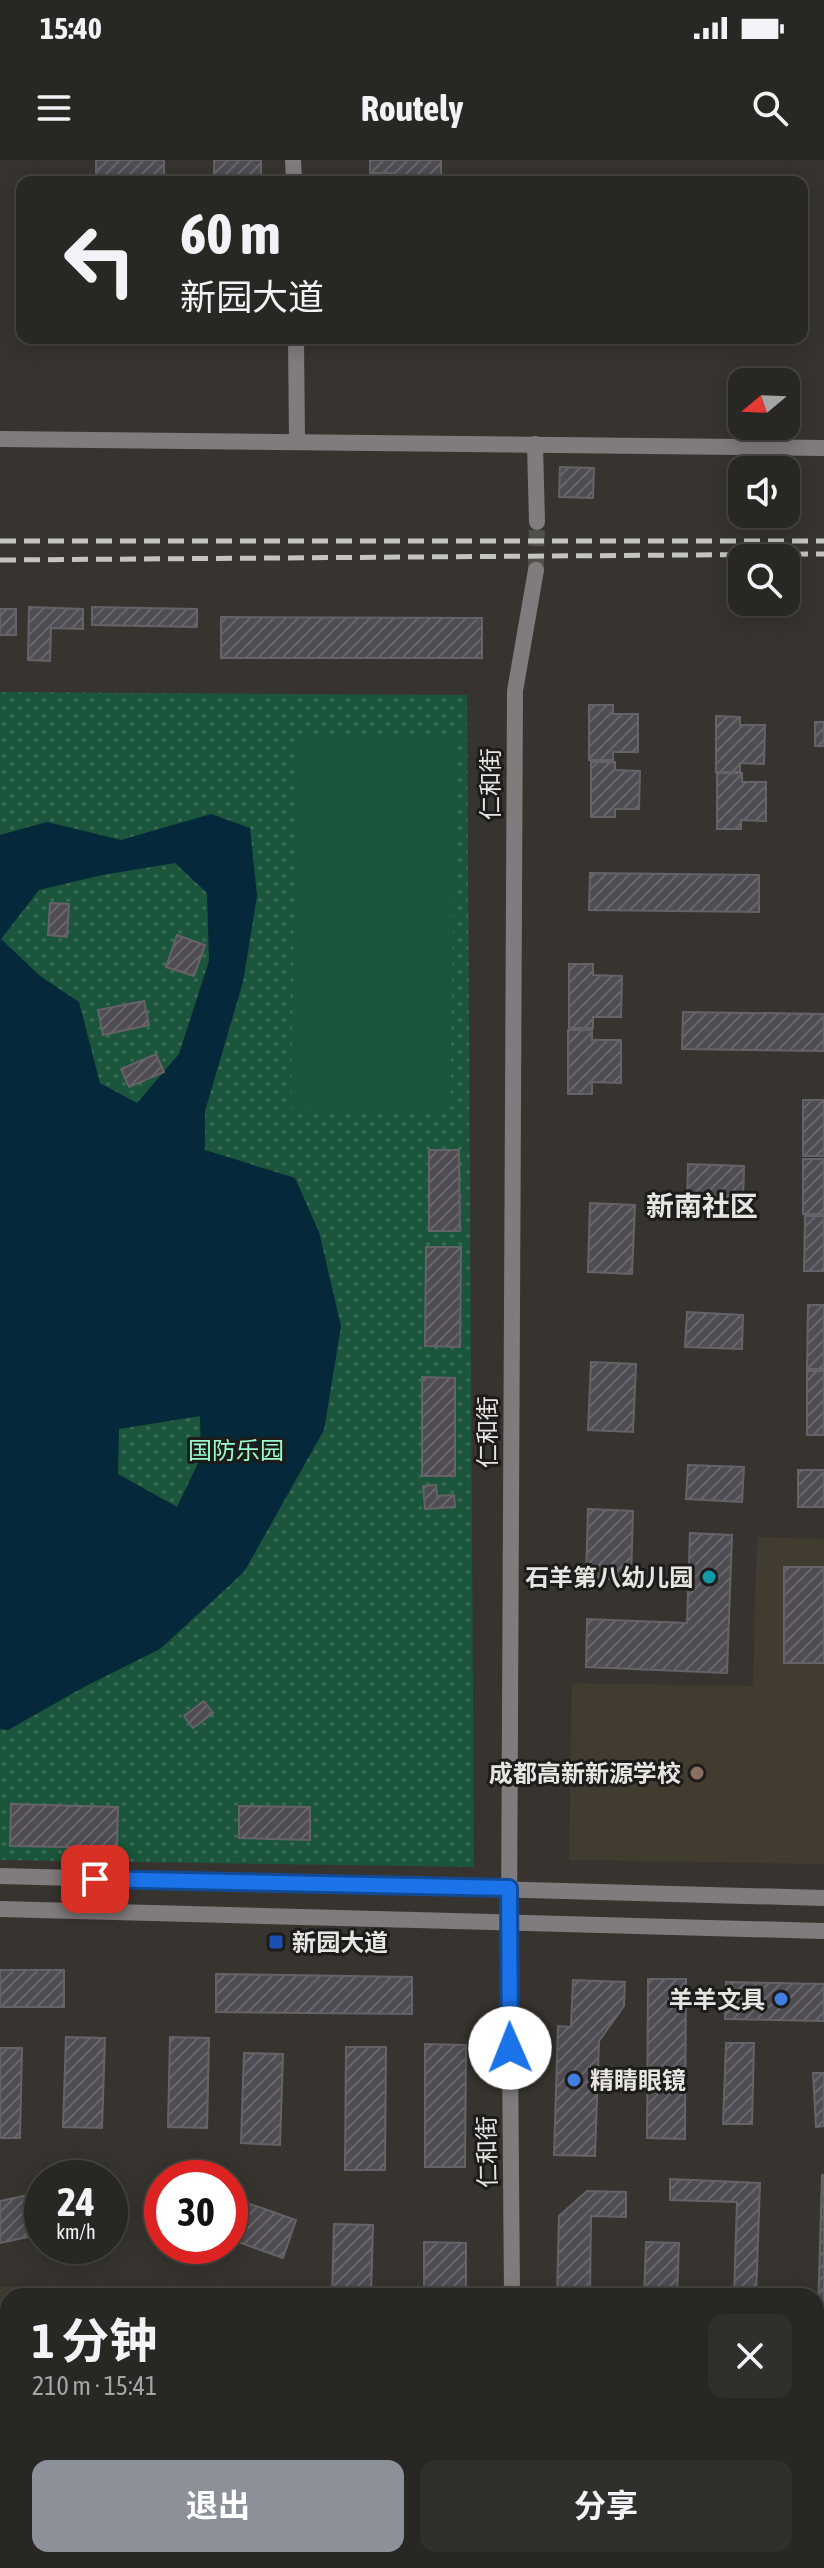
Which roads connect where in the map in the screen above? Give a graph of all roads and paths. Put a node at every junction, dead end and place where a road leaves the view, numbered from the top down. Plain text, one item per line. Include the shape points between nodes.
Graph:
1 (296, 344) edge
2 (0, 439) edge
3 (297, 440) junction
4 (535, 444) junction
5 (824, 448) edge
6 (537, 522) tunnel mouth
7 (536, 570) tunnel mouth
8 (0, 1876) edge
9 (509, 1888) junction
10 (824, 1898) edge
11 (0, 1909) edge
12 (509, 1924) junction
13 (824, 1931) edge
14 (512, 2288) edge

1 - 3 street
2 - 3 street
3 - 4 street
4 - 5 street
4 - 6 street
7 - 9 street, 仁和街 via 515,691
8 - 9 street
9 - 10 street
9 - 12 street, 仁和街
11 - 12 street
12 - 13 street
12 - 14 street, 仁和街

